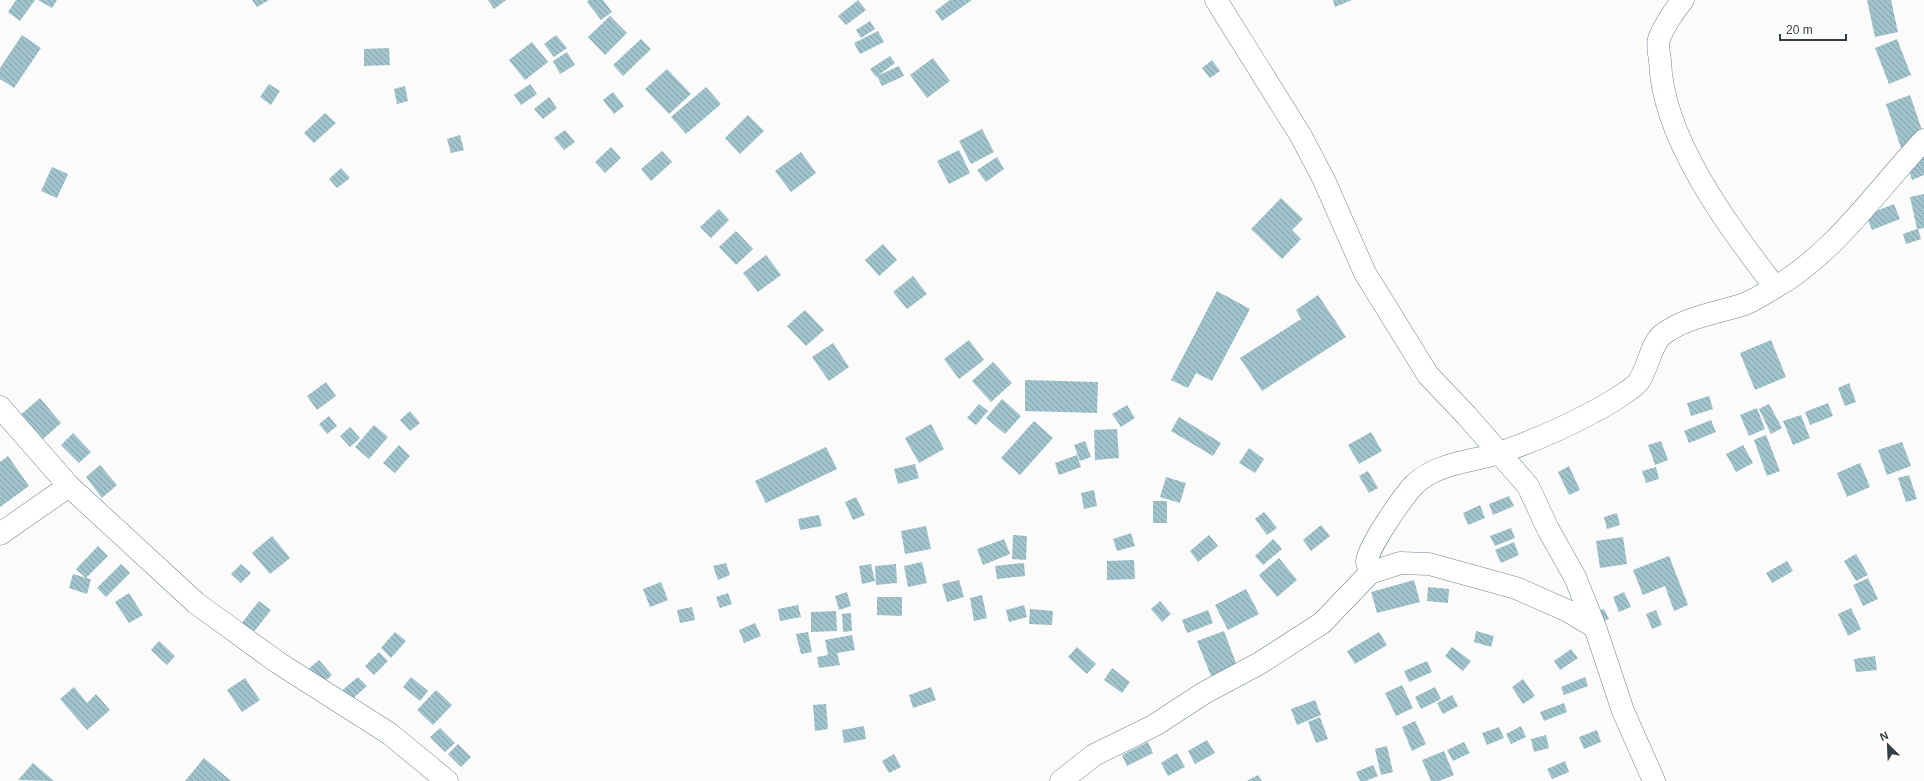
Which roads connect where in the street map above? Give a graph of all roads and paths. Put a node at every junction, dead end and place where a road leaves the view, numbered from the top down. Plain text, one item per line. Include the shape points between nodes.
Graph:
1 (1216, 0) edge
2 (1683, 0) edge
3 (1924, 140) edge
4 (1775, 287) junction
5 (0, 406) edge
6 (1500, 453) junction
7 (69, 486) junction
8 (0, 534) edge
9 (1370, 573) junction
10 (1595, 627) junction
11 (447, 781) edge
12 (1061, 781) edge
13 (1654, 781) edge

1 - 6 street via 1301,136 1324,180 1365,273 1428,375
2 - 4 street via 1659,40 1660,81 1675,127 1704,187 1734,233
3 - 4 street via 1837,238 1798,273
4 - 6 street via 1746,303 1702,316 1674,328 1656,340 1649,362 1638,383 1588,415 1548,435
5 - 7 street
6 - 9 street via 1440,468 1416,483 1372,546 1367,561
6 - 10 street via 1528,486 1575,577
7 - 8 street
7 - 11 street via 196,603 276,662 390,734
9 - 10 street via 1400,563 1429,564 1516,588 1568,611
9 - 12 street via 1322,623 1260,663 1204,693 1156,725 1094,755
10 - 13 street via 1623,711

